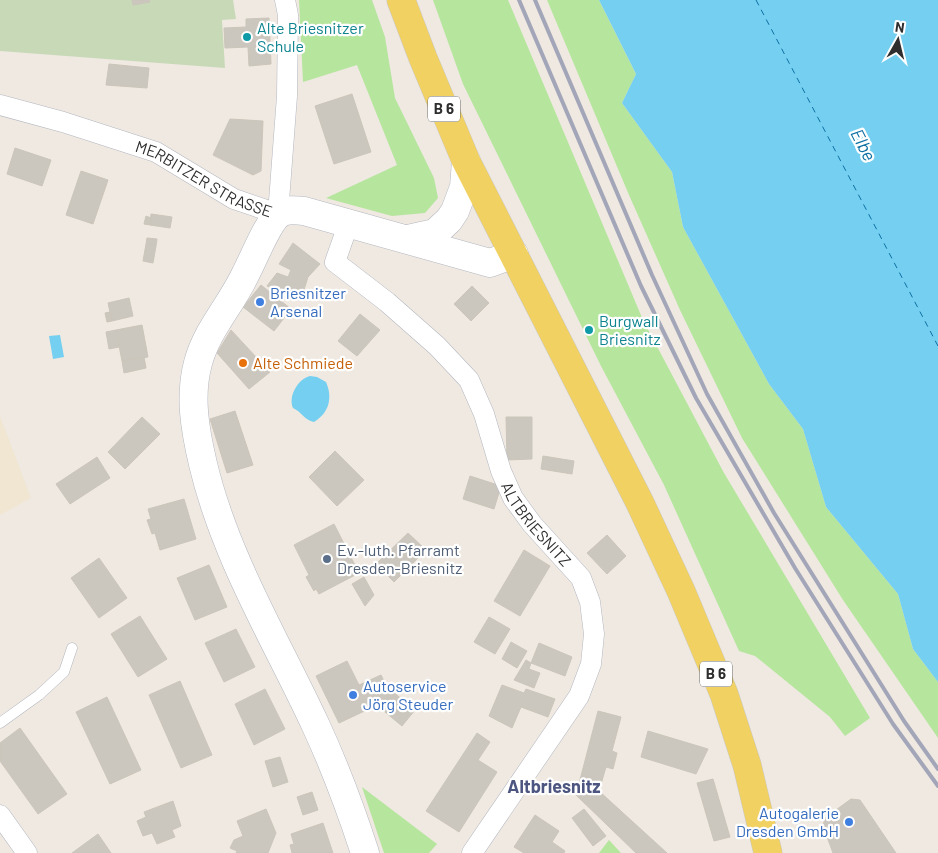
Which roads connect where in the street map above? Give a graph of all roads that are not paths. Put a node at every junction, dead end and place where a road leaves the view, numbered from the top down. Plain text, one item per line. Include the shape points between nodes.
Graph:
1 (285, 0) edge
2 (401, 0) edge
3 (0, 105) edge
4 (466, 161) junction
5 (278, 214) junction
6 (349, 222) junction
7 (408, 239) junction
8 (514, 254) junction
9 (72, 648) dead end
10 (0, 723) edge
11 (0, 816) edge
12 (27, 853) edge
13 (365, 853) edge
14 (472, 853) edge
15 (768, 853) edge

1 - 5 street via 288,15 287,96
2 - 4 main road, B 6
3 - 5 street, MERBITZER STRASSE via 156,152 234,199
4 - 7 street, MERBITZER STRASSE via 464,187 449,220 435,233
4 - 8 main road, B 6
5 - 6 street, MERBITZER STRASSE via 304,210
5 - 13 street via 204,345 194,387 196,435 227,541 318,729
6 - 7 street, MERBITZER STRASSE
6 - 14 street, ALTBRIESNITZ via 335,262 423,333 469,380 513,498 532,524 582,578 590,602 594,634 591,664 579,696
7 - 8 street, MERBITZER STRASSE via 490,263
8 - 15 main road, B 6 via 640,502 681,591 724,694 747,765
9 - 10 lane via 64,672
11 - 12 street

